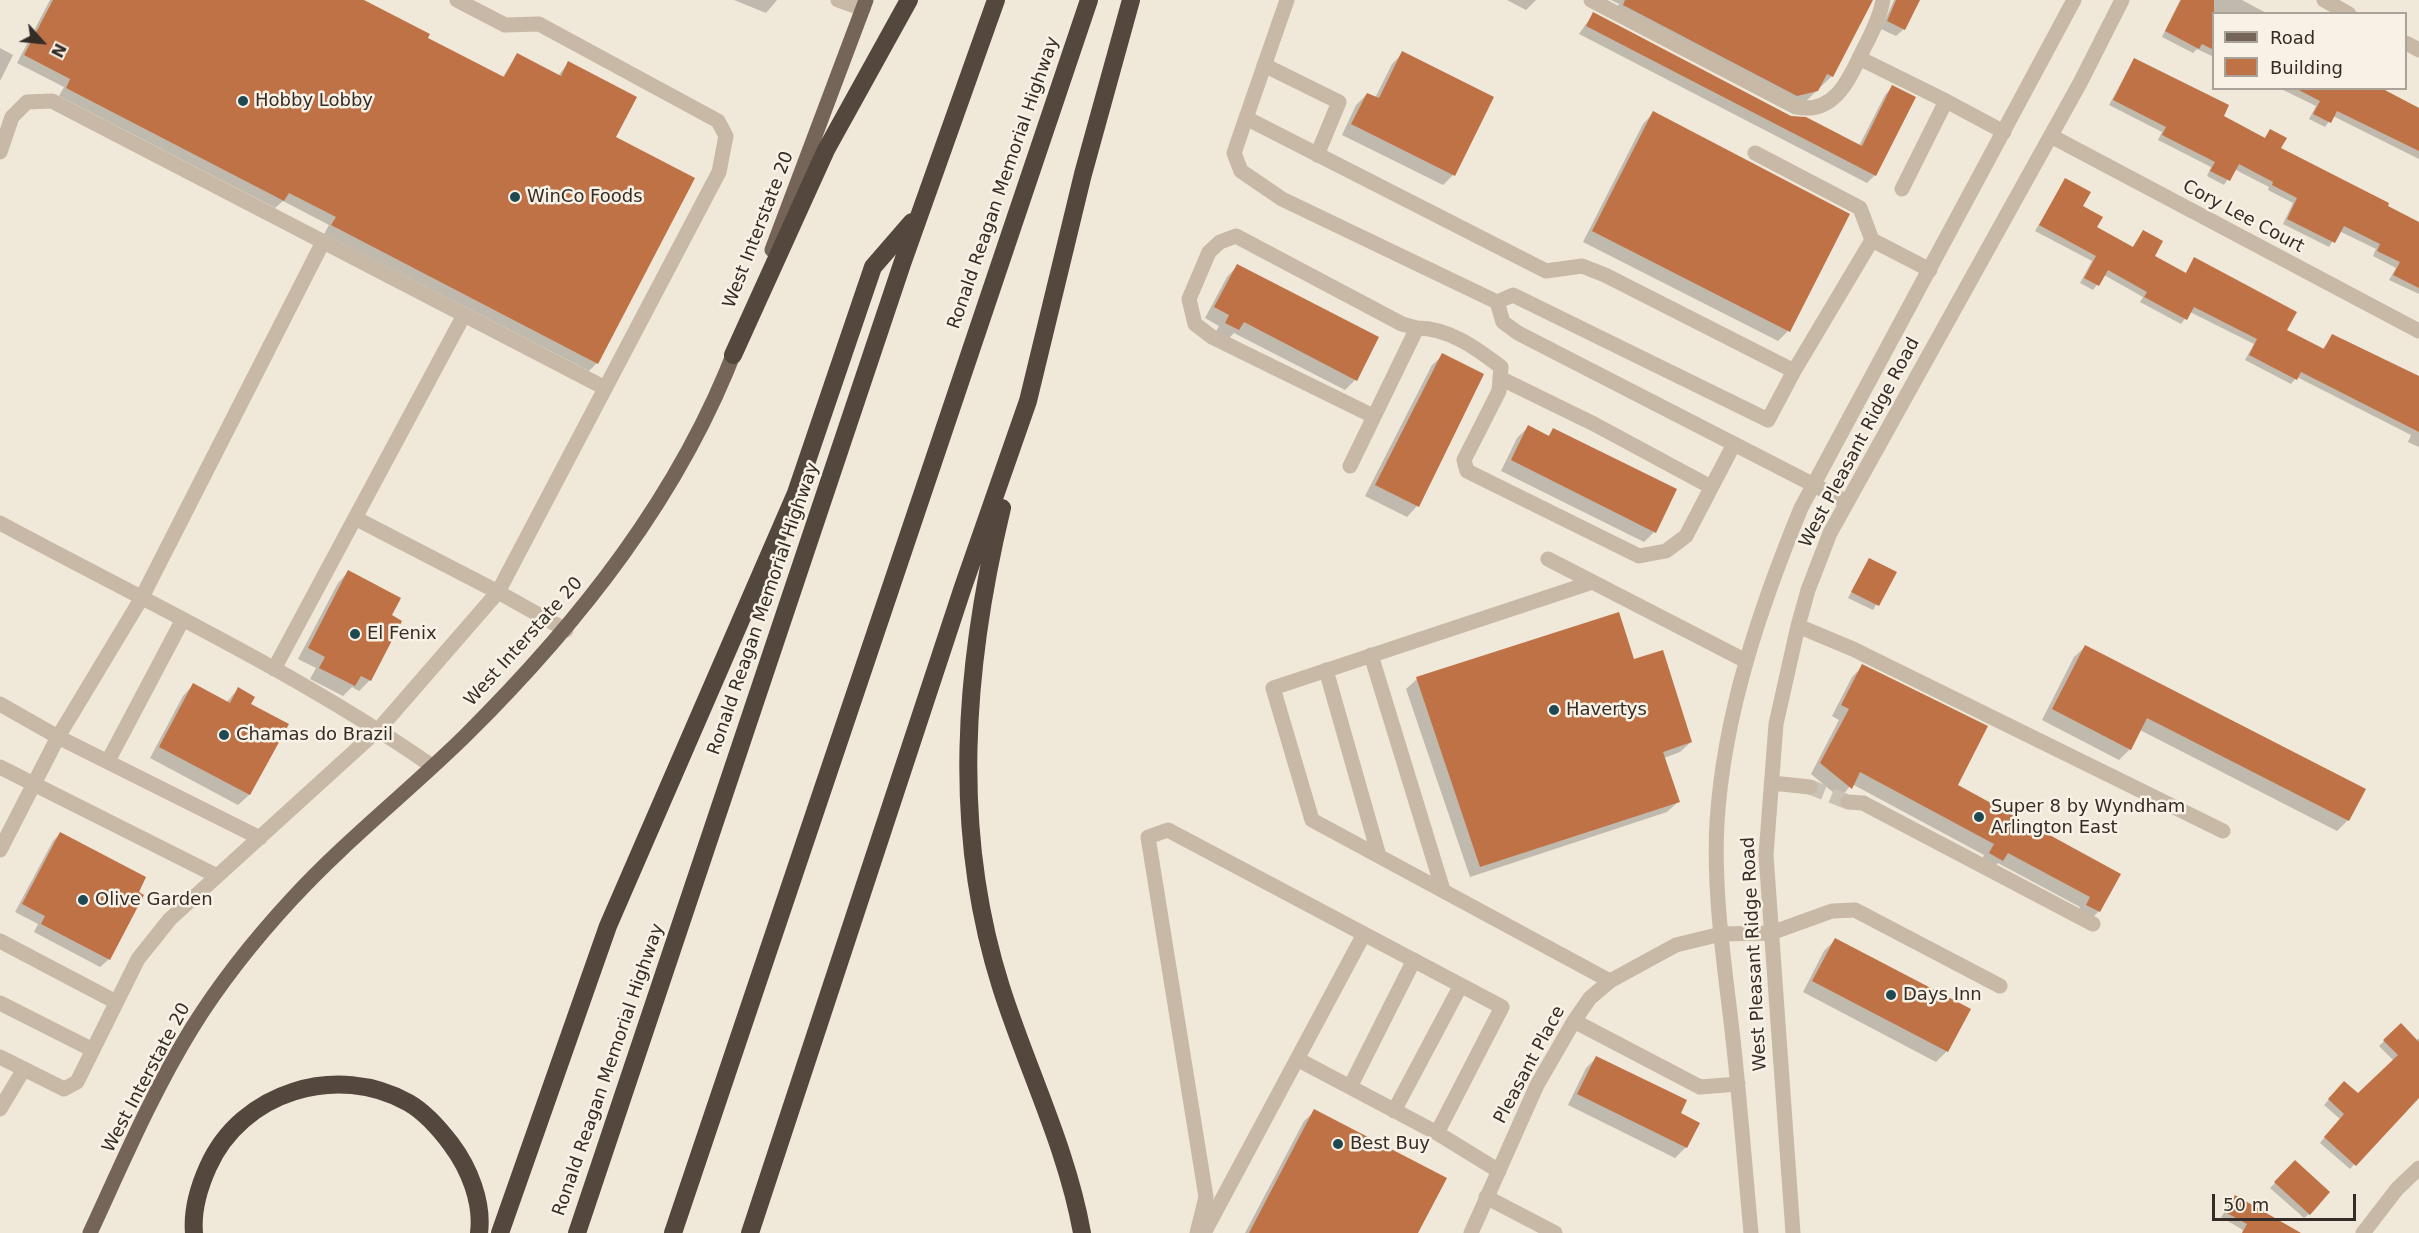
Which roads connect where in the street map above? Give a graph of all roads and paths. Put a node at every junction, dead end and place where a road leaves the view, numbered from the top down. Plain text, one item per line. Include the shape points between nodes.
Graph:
1 (457, 0) edge
2 (838, 0) edge
3 (909, 0) edge
4 (996, 0) edge
5 (1089, 0) edge
6 (1131, 0) edge
7 (1287, 0) edge
8 (1591, 0) edge
9 (1883, 0) edge
10 (2074, 0) edge
11 (2122, 0) edge
12 (2324, 0) edge
13 (864, 4) edge
14 (2345, 12) edge
15 (1859, 58) junction
16 (1264, 65) junction
17 (1946, 101) junction
18 (1246, 118) junction
19 (2004, 132) junction
20 (2051, 136) junction
21 (0, 152) edge
22 (1755, 153) dead end
23 (1317, 154) junction
24 (1902, 189) dead end
25 (919, 214) junction
26 (1872, 240) junction
27 (323, 242) junction
28 (1930, 270) junction
29 (1497, 302) junction
30 (464, 315) junction
31 (1417, 328) junction
32 (2419, 331) edge
33 (733, 355) junction
34 (1794, 371) junction
35 (1500, 378) junction
36 (605, 388) junction
37 (1028, 401) junction
38 (1373, 416) junction
39 (1734, 444) junction
40 (1350, 466) dead end
41 (1813, 486) junction
42 (1712, 487) junction
43 (1847, 502) junction
44 (355, 518) junction
45 (0, 523) edge
46 (1548, 559) dead end
47 (1593, 582) junction
48 (498, 592) junction
49 (141, 599) junction
50 (182, 621) junction
51 (1798, 626) junction
52 (566, 630) junction
53 (1371, 655) junction
54 (1746, 661) junction
55 (274, 669) junction
56 (1326, 670) junction
57 (0, 704) edge
58 (379, 729) junction
59 (58, 736) junction
60 (108, 761) junction
61 (432, 766) junction
62 (0, 767) edge
63 (1772, 783) junction
64 (34, 785) junction
65 (1810, 787) tunnel mouth
66 (1848, 802) tunnel mouth
67 (6, 824) edge
68 (2223, 831) dead end
69 (260, 838) junction
70 (0, 850) edge
71 (1379, 856) junction
72 (217, 876) junction
73 (1443, 890) junction
74 (2093, 924) dead end
75 (1771, 933) junction
76 (1364, 934) junction
77 (1721, 934) junction
78 (0, 941) edge
79 (1414, 960) junction
80 (1610, 981) junction
81 (1461, 985) junction
82 (2000, 986) dead end
83 (116, 1002) junction
84 (0, 1003) edge
85 (1574, 1020) junction
86 (93, 1050) junction
87 (0, 1057) edge
88 (1297, 1059) junction
89 (24, 1069) junction
90 (1738, 1084) junction
91 (1350, 1087) junction
92 (0, 1108) edge
93 (1394, 1111) junction
94 (1437, 1133) junction
95 (2419, 1168) edge
96 (1498, 1171) junction
97 (1486, 1197) junction
98 (105, 1202) junction
99 (78, 1233) edge
100 (90, 1233) edge
101 (195, 1233) edge
102 (480, 1233) edge
103 (500, 1233) edge
104 (577, 1233) edge
105 (673, 1233) edge
106 (750, 1233) edge
107 (1082, 1233) edge
108 (1197, 1233) edge
109 (1204, 1233) edge
110 (1471, 1233) edge
111 (1555, 1233) edge
112 (1751, 1233) edge
113 (1793, 1233) edge
114 (2363, 1233) edge

1 - 36 street via 505,24 539,24 718,121 726,136 719,172
2 - 13 street
3 - 33 highway via 826,150
4 - 25 highway, Ronald Reagan Memorial Highway
5 - 105 highway, Ronald Reagan Memorial Highway
6 - 37 highway via 1083,174
7 - 16 street
8 - 15 street via 1796,107 1817,108 1832,100
9 - 15 street
10 - 19 street, West Pleasant Ridge Road
11 - 20 street, West Pleasant Ridge Road
12 - 14 street
13 - 33 main road, West Interstate 20
15 - 17 street
16 - 18 street
16 - 23 street via 1339,102
17 - 19 street
17 - 24 street
18 - 23 street
18 - 29 street via 1234,153 1241,171 1282,199
19 - 28 street, West Pleasant Ridge Road
20 - 32 street, Cory Lee Court
20 - 43 street, West Pleasant Ridge Road
21 - 27 street via 12,117 27,102 52,101
22 - 26 street via 1860,208
23 - 34 street via 1546,271 1582,266 1605,275
25 - 103 highway via 873,267 796,493 608,926
25 - 104 highway, Ronald Reagan Memorial Highway
26 - 28 street
26 - 34 street
27 - 30 street
27 - 49 street
28 - 41 street, West Pleasant Ridge Road
29 - 34 street via 1513,295 1768,420
29 - 39 street via 1503,322 1518,333
30 - 36 street
30 - 44 street
31 - 35 street via 1430,328 1473,345 1501,367
31 - 38 street
31 - 38 street via 1402,324 1236,236 1209,252 1189,299 1195,324 1212,338
33 - 52 main road, West Interstate 20 via 699,433 653,509 602,586
35 - 42 street
35 - 42 street via 1499,391 1464,460 1467,471 1639,556 1666,551 1686,536
36 - 48 street
37 - 106 highway
37 - 107 highway via 991,556 976,640 968,713 969,822 987,938 1024,1058 1052,1127
38 - 40 street
39 - 41 street
39 - 42 street
41 - 43 street
41 - 54 street, West Pleasant Ridge Road via 1770,584
43 - 51 street, West Pleasant Ridge Road via 1830,533
44 - 48 street
44 - 55 street
45 - 49 street
46 - 47 street
47 - 53 street
47 - 54 street
48 - 52 street
48 - 58 street
49 - 50 street
49 - 59 street
50 - 55 street
50 - 60 street
51 - 63 street, West Pleasant Ridge Road via 1776,724
51 - 68 street
52 - 61 main road, West Interstate 20
53 - 56 street
53 - 73 street
54 - 77 street, West Pleasant Ridge Road via 1729,737 1717,821
55 - 58 street
56 - 71 street
56 - 71 street via 1272,688 1312,820
57 - 59 street
58 - 61 street
58 - 69 street
59 - 60 street
59 - 64 street
60 - 69 street
61 - 98 main road, West Interstate 20 via 290,901 236,967 192,1028
62 - 64 street
63 - 65 street
63 - 75 street, West Pleasant Ridge Road via 1767,855
64 - 67 street
64 - 72 street
66 - 74 street via 1863,803
67 - 70 street
69 - 72 street
71 - 73 street
72 - 83 street via 170,919 138,959
73 - 80 street
75 - 77 street, Pleasant Place
75 - 82 street, Pleasant Place via 1832,911 1855,910
75 - 113 street, West Pleasant Ridge Road
76 - 79 street
76 - 88 street
76 - 108 street via 1168,830 1148,837 1206,1197
77 - 80 street, Pleasant Place via 1676,945
77 - 90 street, West Pleasant Ridge Road
78 - 83 street
79 - 81 street
79 - 91 street
80 - 85 street, Pleasant Place via 1590,998
81 - 93 street
81 - 94 street via 1503,1007
83 - 86 street
84 - 86 street
85 - 90 street via 1700,1087
85 - 96 street, Pleasant Place via 1537,1085
86 - 89 street via 77,1082 64,1089
87 - 89 street
88 - 91 street
88 - 109 street
89 - 92 street
90 - 112 street, West Pleasant Ridge Road
91 - 93 street
93 - 94 street
94 - 96 street
95 - 114 street
96 - 97 street, Pleasant Place
97 - 110 street, Pleasant Place
97 - 111 street
98 - 99 main road
98 - 100 main road, West Interstate 20
101 - 102 highway via 200,1186 214,1155 233,1128 272,1099 298,1088 351,1085 383,1091 410,1103 436,1124 459,1155 474,1186

